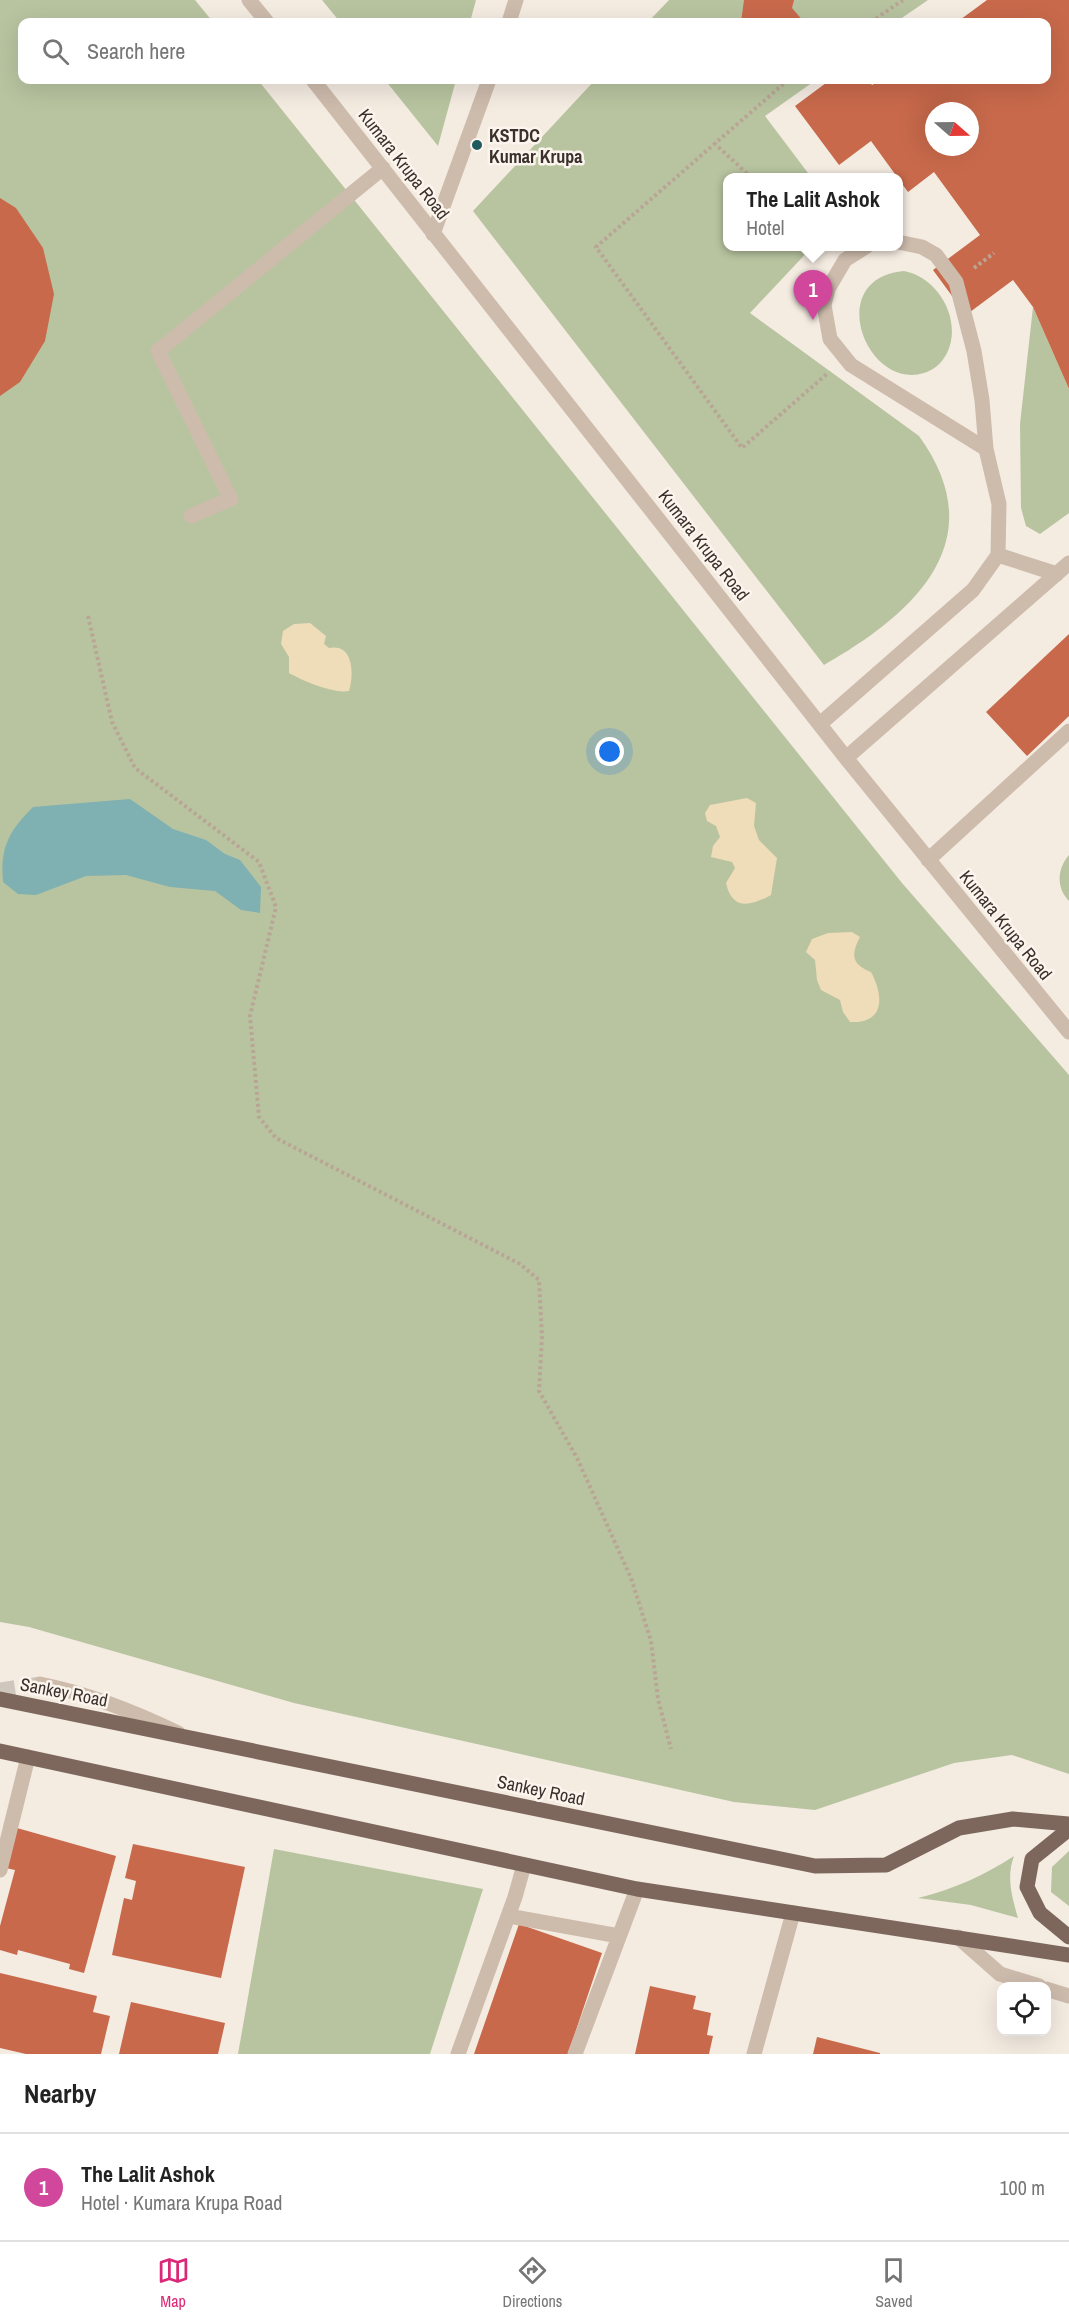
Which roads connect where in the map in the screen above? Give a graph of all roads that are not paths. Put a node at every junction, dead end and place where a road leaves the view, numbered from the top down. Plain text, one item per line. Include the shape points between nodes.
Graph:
1 (249, 0) edge
2 (516, 0) edge
3 (264, 18) edge
4 (510, 18) edge
5 (316, 84) edge
6 (488, 84) edge
7 (383, 168) junction
8 (433, 234) junction
9 (903, 243) edge
10 (859, 251) edge
11 (986, 449) junction
12 (190, 516) dead end
13 (998, 555) junction
14 (1069, 563) edge
15 (1057, 574) junction
16 (820, 724) junction
17 (1069, 732) edge
18 (846, 758) junction
19 (928, 860) junction
20 (1069, 1032) edge
21 (40, 1684) tunnel mouth
22 (0, 1699) edge
23 (184, 1735) junction
24 (0, 1751) edge
25 (28, 1757) junction
26 (1069, 1824) edge
27 (1069, 1829) edge
28 (524, 1865) junction
29 (0, 1870) edge
30 (637, 1889) junction
31 (793, 1913) junction
32 (508, 1916) junction
33 (619, 1936) junction
34 (957, 1937) junction
35 (1069, 1937) edge
36 (1069, 1955) edge
37 (1026, 1982) edge
38 (1051, 1990) edge
39 (1069, 1996) edge
40 (458, 2054) edge
41 (575, 2054) edge
42 (754, 2054) edge

1 - 3 street
2 - 4 street
5 - 7 street, Kumara Krupa Road
6 - 8 street
7 - 8 street, Kumara Krupa Road
7 - 12 street via 158,351 231,499
8 - 16 street, Kumara Krupa Road
9 - 11 street via 936,255 956,282 974,351
10 - 11 street via 845,260 835,274 824,305 830,339 845,359
11 - 13 street via 999,504
13 - 15 street
13 - 16 street via 973,590
14 - 15 street
15 - 18 street
16 - 18 street, Kumara Krupa Road
17 - 19 street
18 - 19 street, Kumara Krupa Road
19 - 20 street, Kumara Krupa Road
21 - 23 street via 81,1692 127,1708
22 - 23 main road, Sankey Road
23 - 26 main road, Sankey Road via 814,1866 886,1865 969,1826 1013,1819
24 - 25 main road
25 - 28 main road
25 - 29 street
27 - 35 main road via 1032,1859 1027,1887 1040,1913
28 - 30 main road
28 - 32 street
30 - 31 main road
30 - 33 street
31 - 34 main road
31 - 42 street
32 - 33 street
32 - 40 street
33 - 41 street
34 - 36 main road
34 - 37 street via 1000,1974
38 - 39 street

